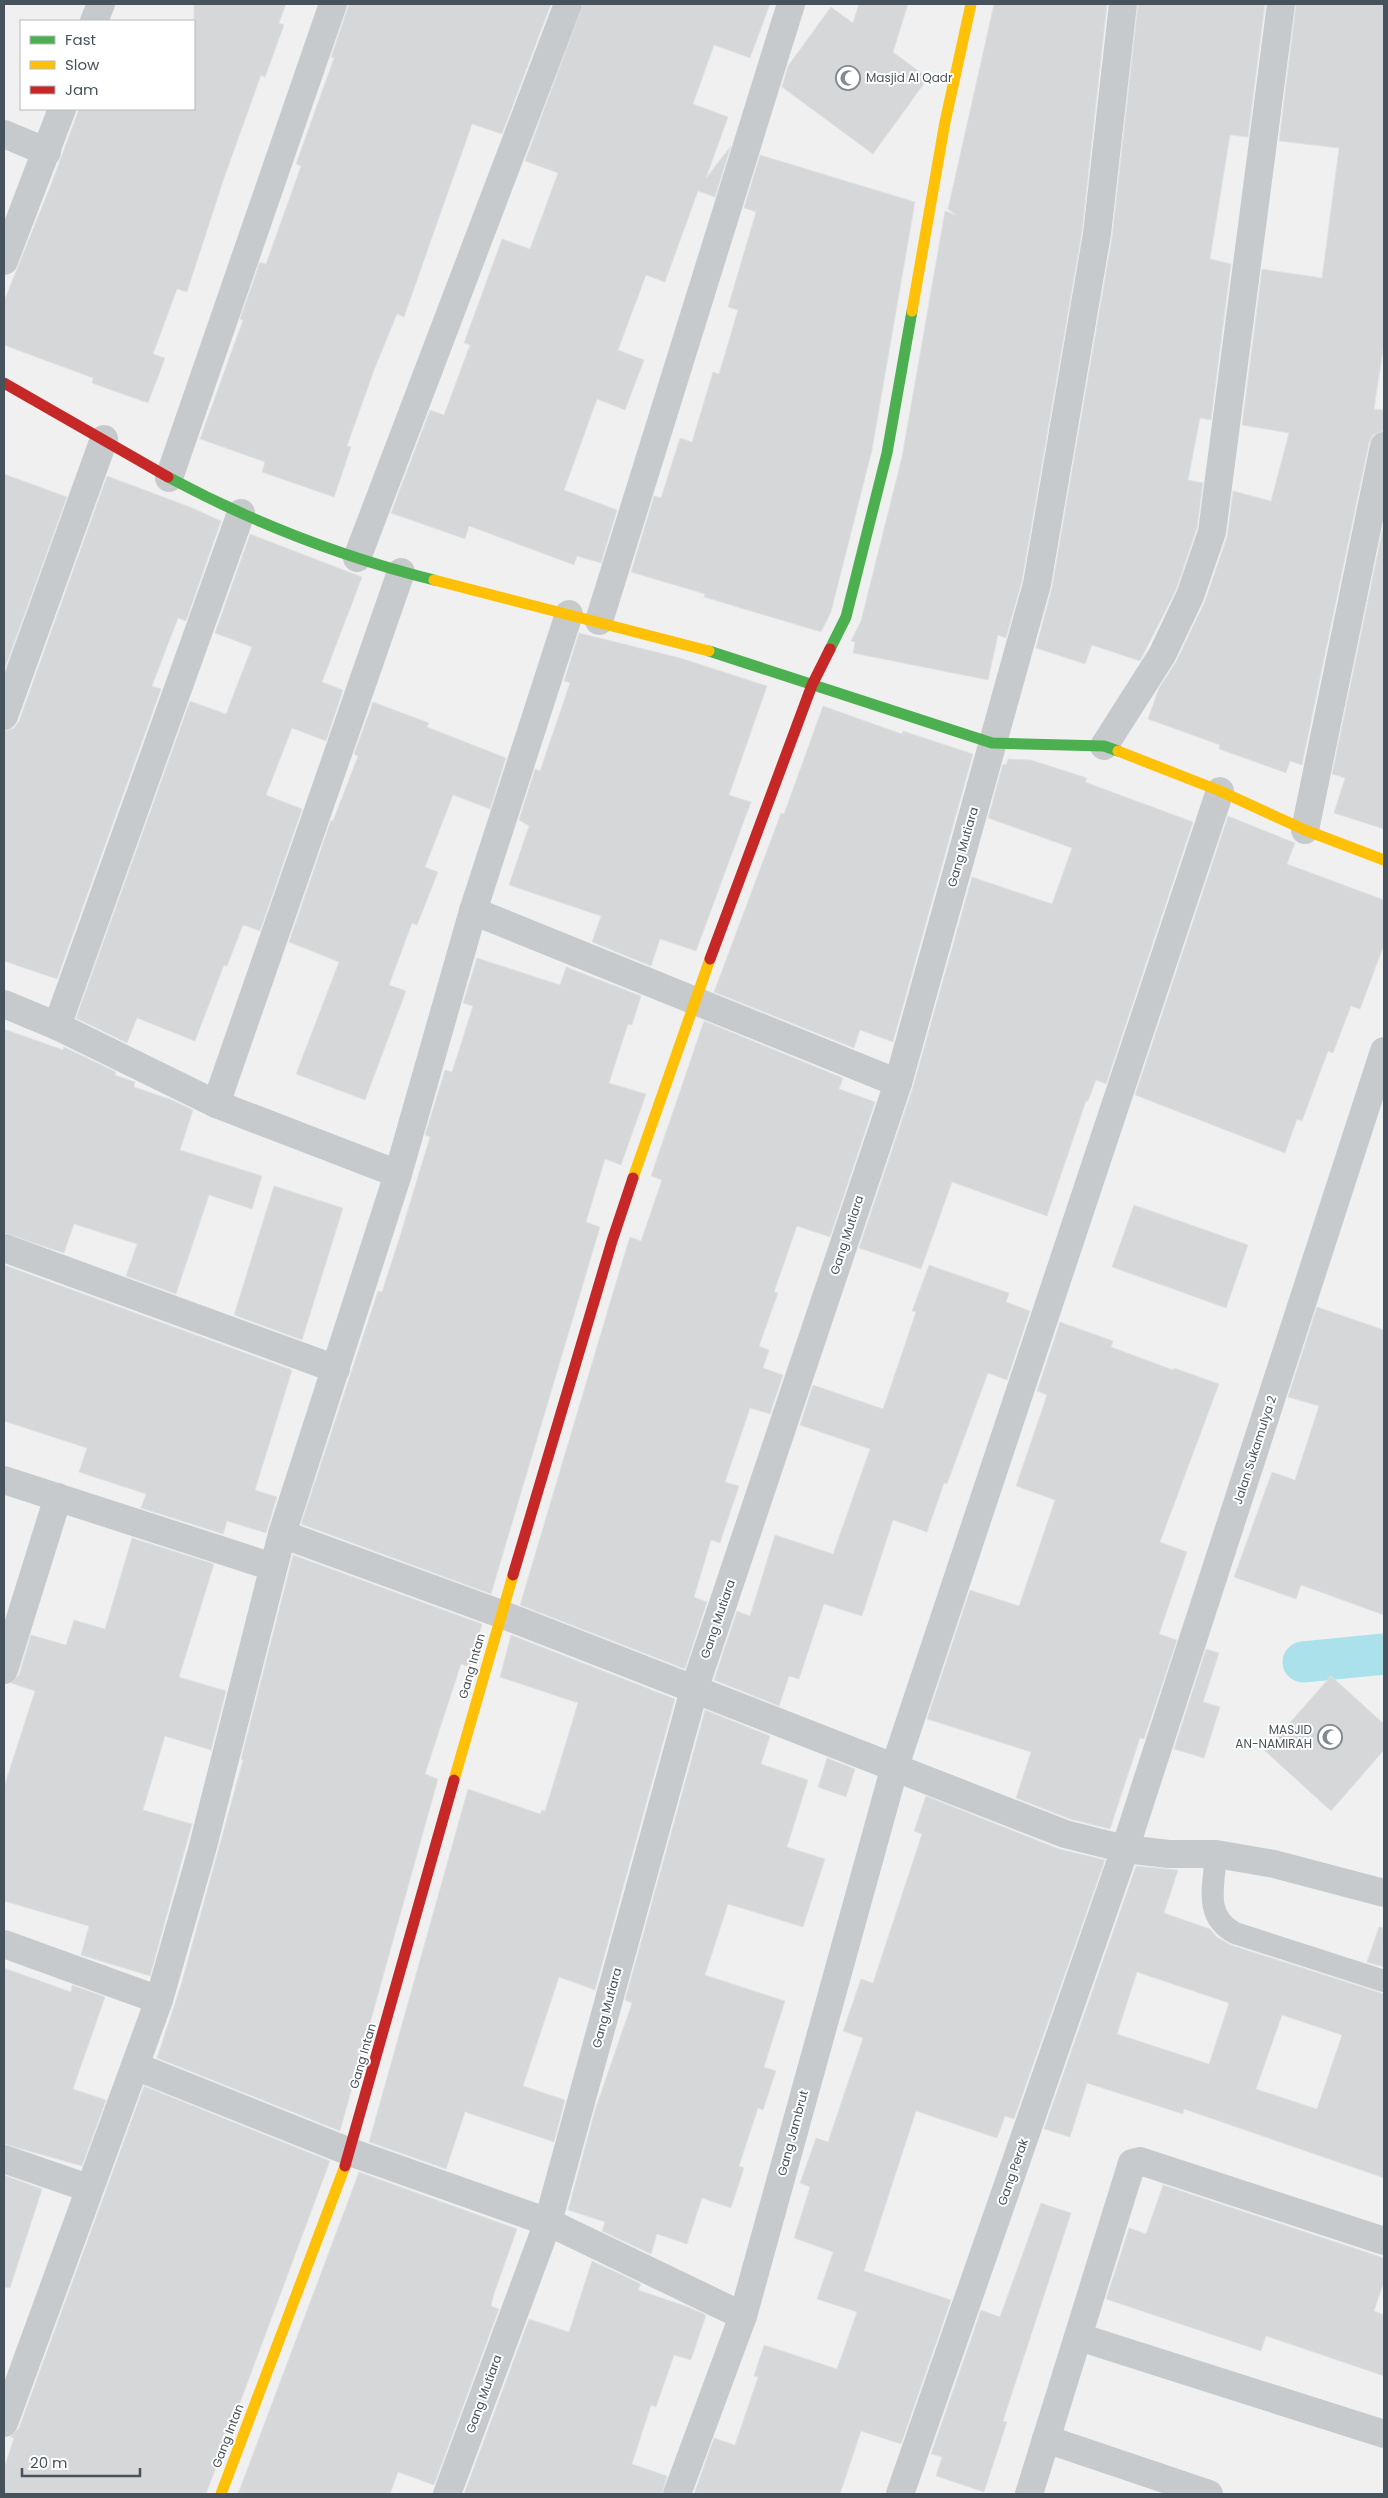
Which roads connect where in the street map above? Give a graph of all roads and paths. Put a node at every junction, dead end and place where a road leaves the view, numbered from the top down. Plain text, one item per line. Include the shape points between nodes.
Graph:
1 (101, 4) edge
2 (333, 4) edge
3 (568, 4) edge
4 (791, 4) edge
5 (971, 4) edge
6 (1123, 4) edge
7 (1281, 4) edge
8 (94, 20) edge
9 (62, 110) edge
10 (4, 134) edge
11 (47, 152) junction
12 (4, 261) edge
13 (4, 383) edge
14 (104, 439) junction
15 (1384, 446) edge
16 (169, 478) junction
17 (241, 513) junction
18 (357, 558) junction
19 (401, 572) junction
20 (569, 614) junction
21 (599, 621) junction
22 (812, 685) junction
23 (4, 716) edge
24 (992, 744) junction
25 (1104, 746) junction
26 (1220, 791) junction
27 (1305, 830) junction
28 (1384, 860) edge
29 (473, 911) junction
30 (694, 1001) junction
31 (4, 1004) edge
32 (57, 1026) junction
33 (1384, 1051) edge
34 (898, 1084) junction
35 (216, 1104) junction
36 (398, 1174) junction
37 (4, 1248) edge
38 (336, 1369) junction
39 (4, 1480) edge
40 (58, 1497) junction
41 (282, 1534) junction
42 (273, 1567) junction
43 (501, 1614) junction
44 (4, 1670) edge
45 (694, 1690) junction
46 (895, 1766) junction
47 (1125, 1850) junction
48 (1216, 1854) junction
49 (1384, 1893) edge
50 (4, 1944) edge
51 (1384, 1981) edge
52 (159, 2000) junction
53 (135, 2066) junction
54 (350, 2152) junction
55 (4, 2159) edge
56 (88, 2188) junction
57 (548, 2222) junction
58 (1384, 2241) edge
59 (743, 2316) junction
60 (1079, 2336) junction
61 (6, 2413) edge
62 (1384, 2434) edge
63 (1046, 2439) junction
64 (221, 2494) edge
65 (447, 2494) edge
66 (677, 2494) edge
67 (900, 2494) edge
68 (1028, 2494) edge
69 (1210, 2494) edge

1 - 8 street
2 - 16 street
3 - 18 street
4 - 21 street
5 - 22 street, Gang Intan via 945,122 887,453 846,617
6 - 24 street, Gang Mutiara via 1097,234 1050,515 1037,584
7 - 25 street via 1212,532 1190,596 1162,655
9 - 11 street
10 - 11 street
11 - 12 street
13 - 14 street
14 - 16 street
14 - 23 street
15 - 27 street
16 - 17 street
17 - 18 street
17 - 32 street
18 - 19 street
19 - 20 street
19 - 35 street
20 - 21 street
20 - 29 street
21 - 22 street via 684,643
22 - 24 street
22 - 30 street, Gang Intan
24 - 25 street
24 - 34 street, Gang Mutiara
25 - 26 street
26 - 27 street
26 - 46 street, Gang Jambrut
27 - 28 street
29 - 30 street
29 - 36 street
30 - 34 street
30 - 43 street, Gang Intan via 612,1241
31 - 32 street
32 - 35 street
33 - 47 street, Jalan Sukamulya 2
34 - 45 street, Gang Mutiara
35 - 36 street
36 - 38 street
37 - 38 street
38 - 41 street
39 - 40 street
40 - 42 street
40 - 44 street
41 - 42 street
41 - 43 street
42 - 52 street via 202,1850
43 - 45 street
43 - 54 street, Gang Intan
45 - 46 street
45 - 57 street, Gang Mutiara
46 - 47 street via 1065,1834
46 - 59 street, Gang Jambrut
47 - 48 street
47 - 67 street, Gang Perak
48 - 49 street via 1274,1864
48 - 51 lane via 1213,1909 1218,1921 1226,1928 1235,1934
50 - 52 street
52 - 53 street
53 - 54 street
53 - 56 street
54 - 57 street
54 - 64 street, Gang Intan
55 - 56 street
56 - 61 street
57 - 59 street
57 - 65 street, Gang Mutiara
58 - 60 street via 1135,2160 1129,2168
59 - 66 street, Gang Jambrut
60 - 62 street
60 - 63 street
63 - 68 street
63 - 69 street

